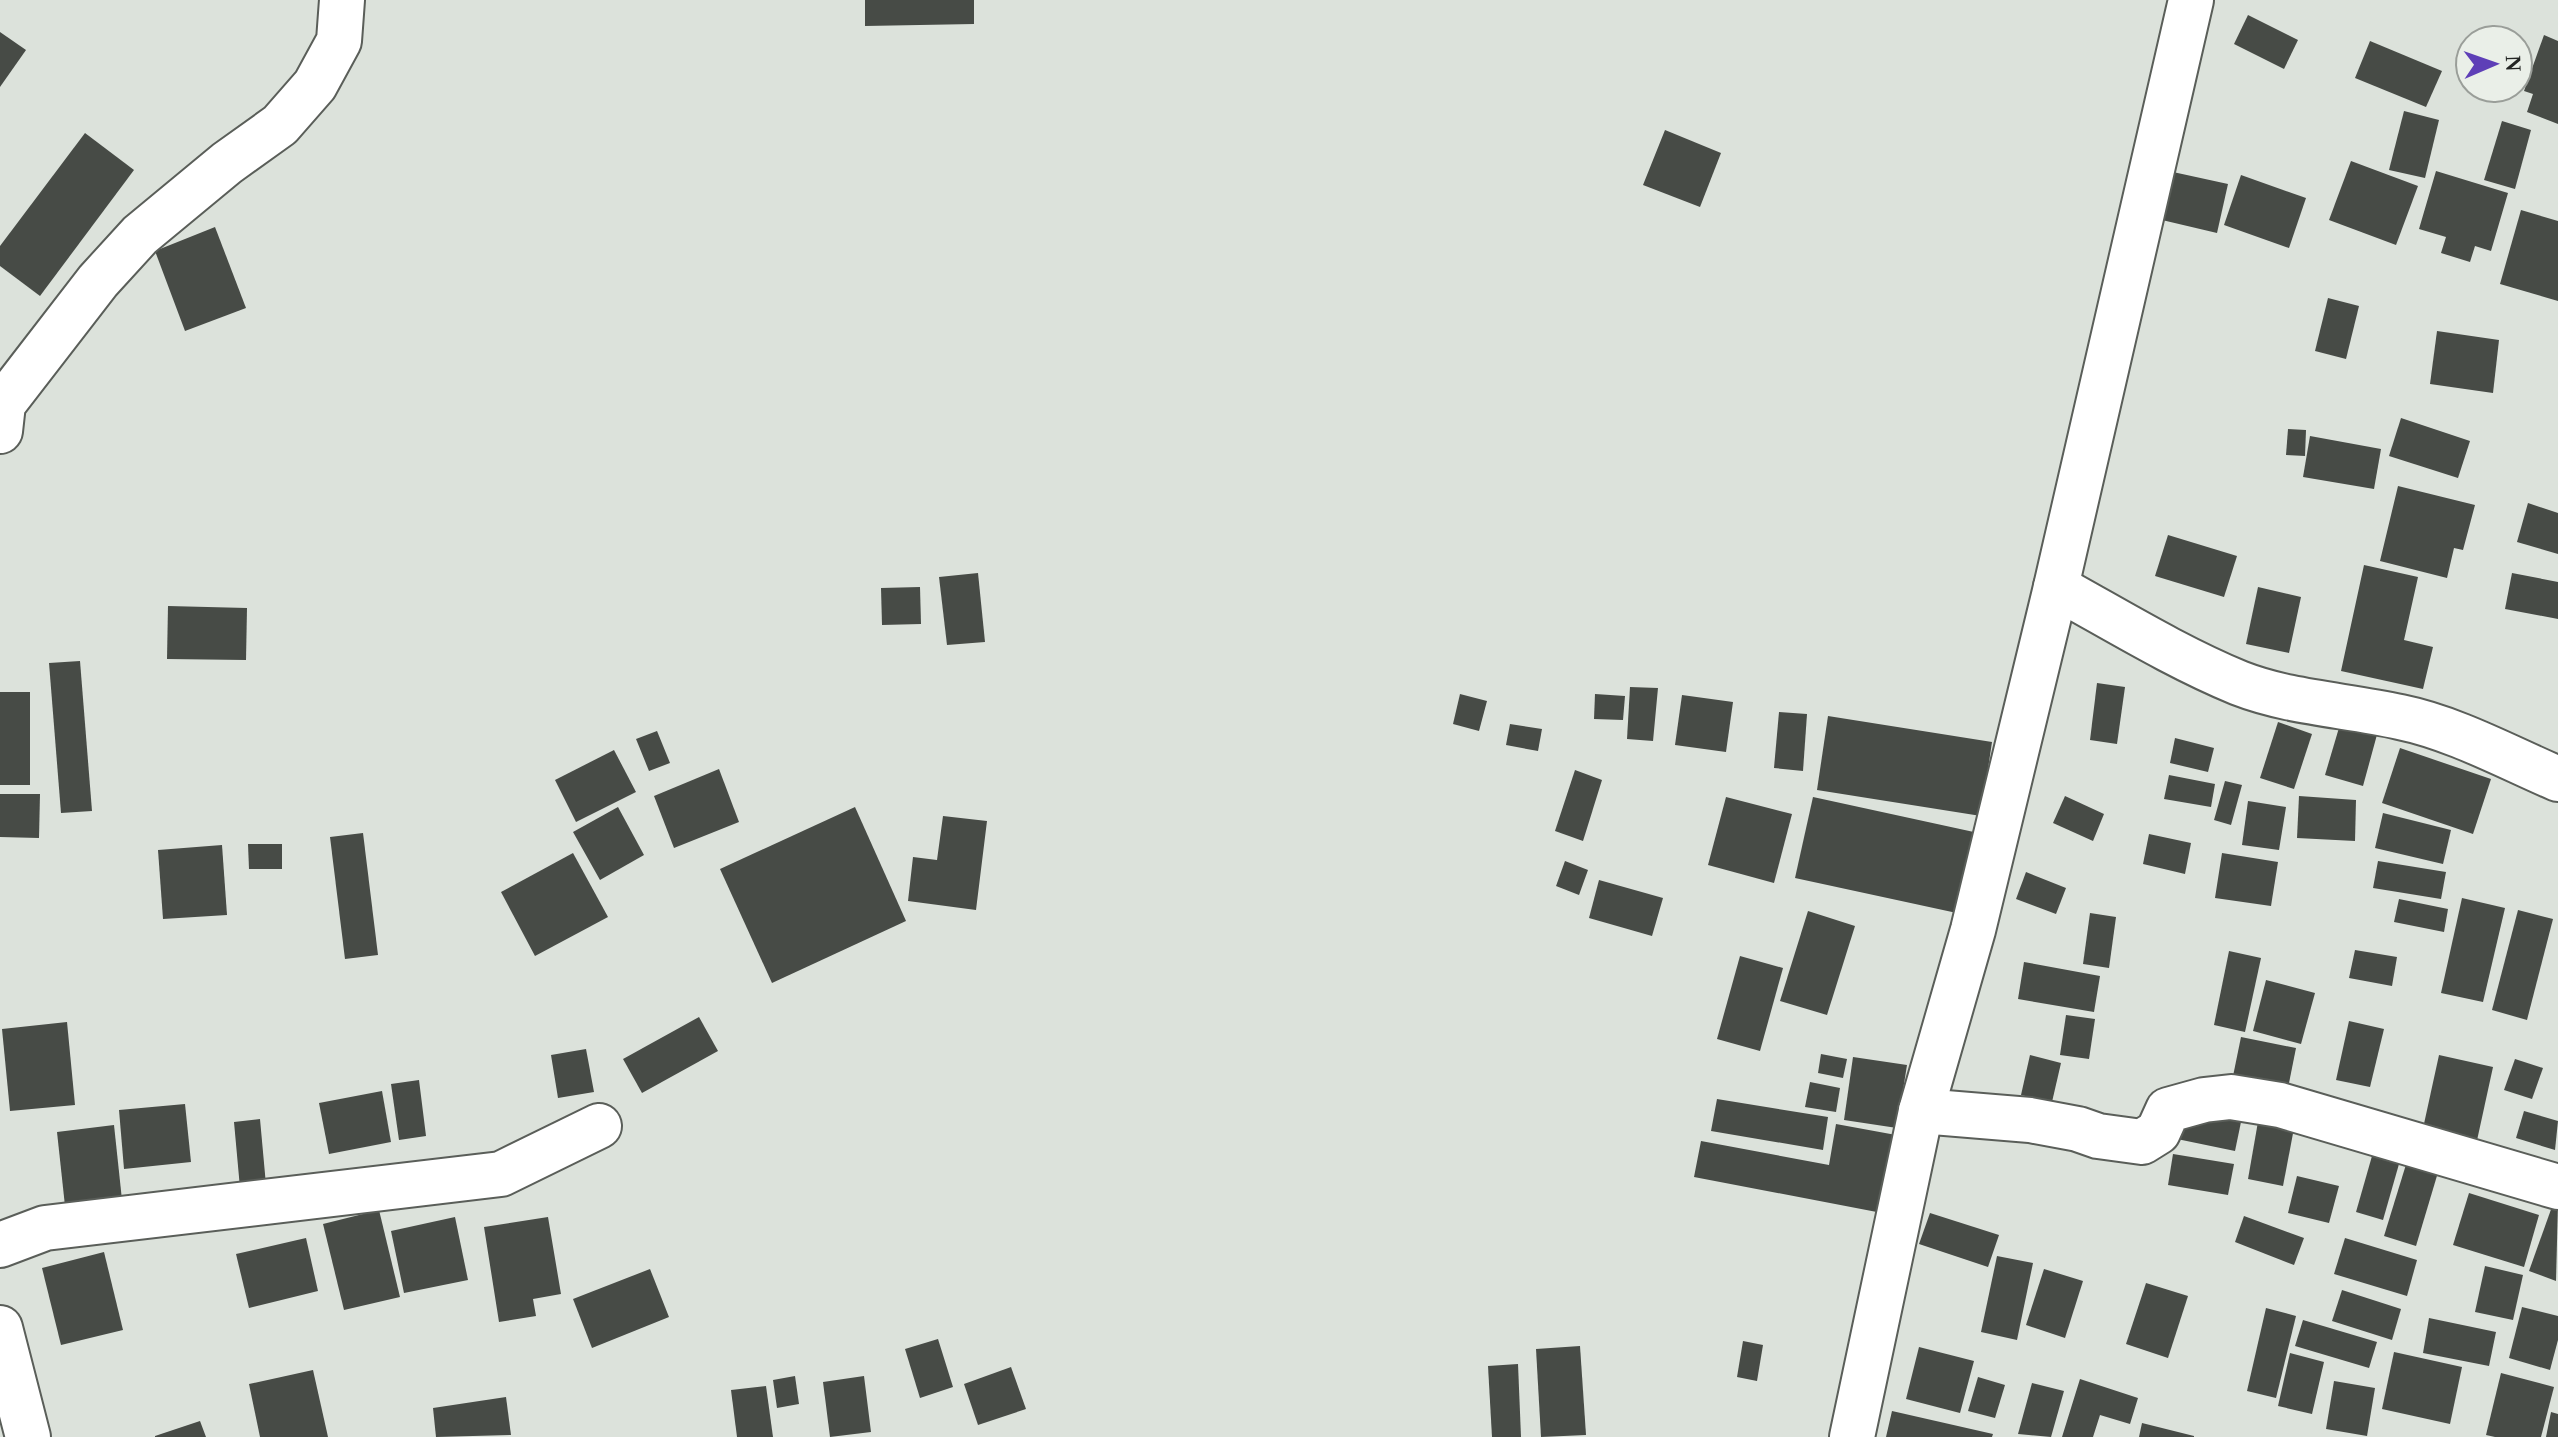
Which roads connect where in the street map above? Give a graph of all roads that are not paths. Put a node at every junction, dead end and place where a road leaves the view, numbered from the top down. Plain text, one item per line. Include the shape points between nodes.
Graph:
1 (342, 0) edge
2 (2191, 0) edge
3 (1, 411) edge
4 (2056, 587) junction
5 (2558, 779) edge
6 (1921, 1111) junction
7 (599, 1126) dead end
8 (2558, 1187) edge
9 (0, 1245) edge
10 (0, 1328) edge
11 (28, 1437) edge
12 (1852, 1437) edge

1 - 3 street via 339,41 315,85 280,125 140,235 98,281
2 - 4 street
4 - 5 street via 2240,683 2403,717
4 - 6 street via 1973,930
6 - 8 street via 2030,1120 2142,1142 2158,1132 2168,1110 2231,1097 2295,1109
6 - 12 street
7 - 9 street via 501,1174 55,1227
10 - 11 street

